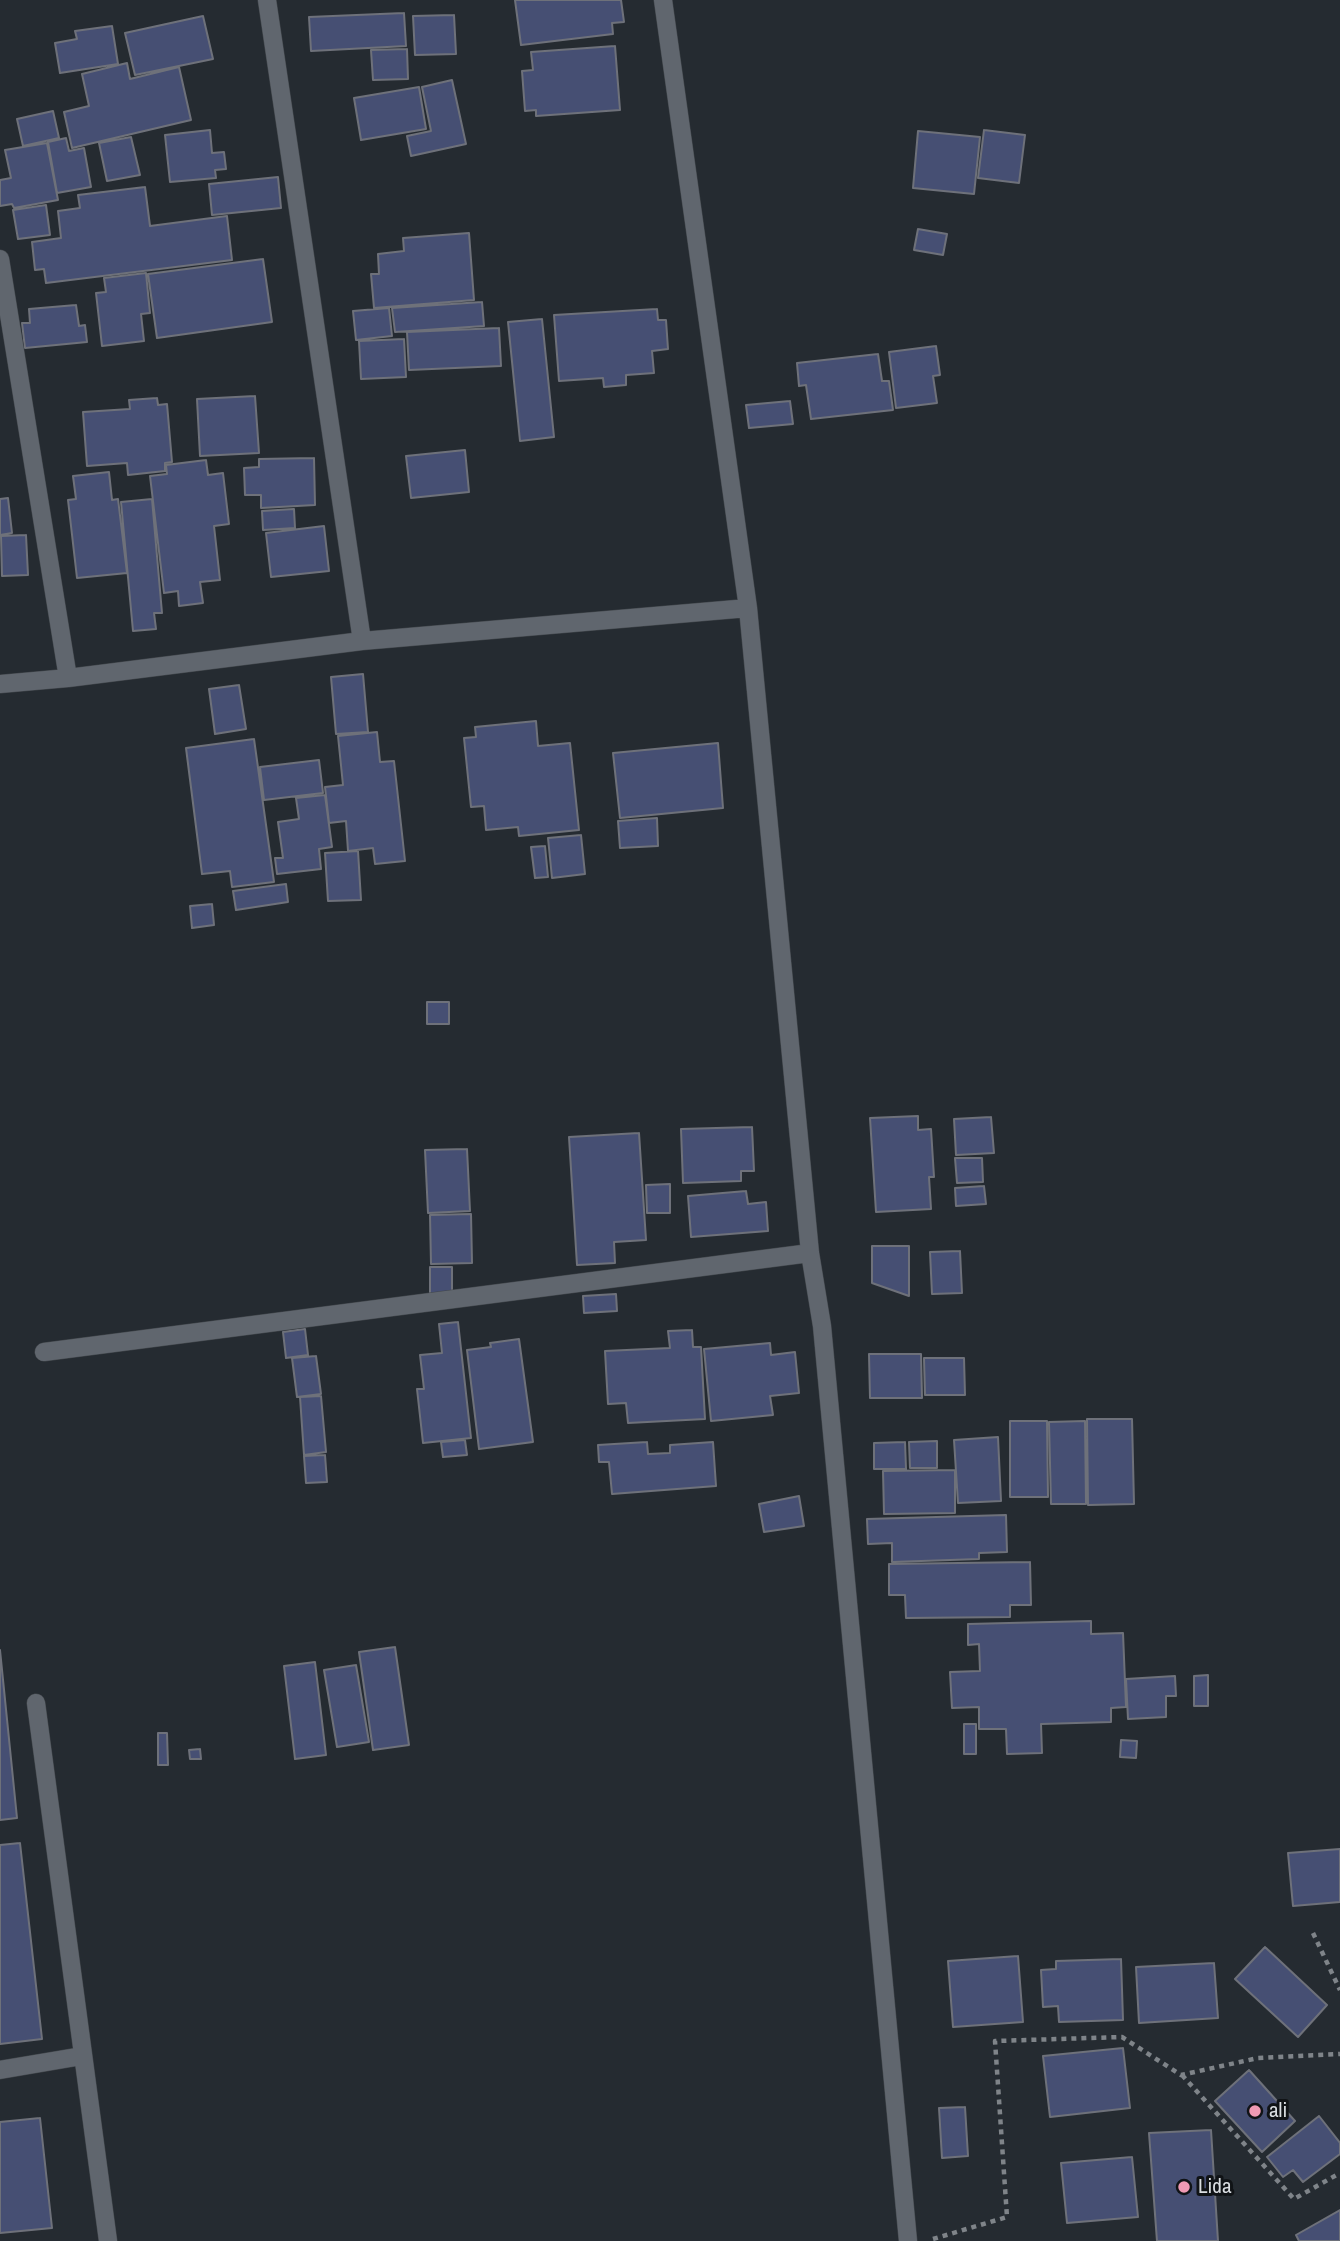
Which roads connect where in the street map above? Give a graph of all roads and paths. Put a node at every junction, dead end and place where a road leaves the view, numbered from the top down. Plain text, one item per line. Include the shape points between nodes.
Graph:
1 (267, 0) edge
2 (663, 0) edge
3 (0, 259) edge
4 (748, 608) junction
5 (362, 640) junction
6 (68, 678) junction
7 (0, 684) edge
8 (810, 1254) junction
9 (44, 1352) dead end
10 (36, 1703) dead end
11 (1314, 1933) dead end
12 (1340, 1990) edge
13 (1340, 2054) edge
14 (82, 2056) junction
15 (0, 2070) edge
16 (1181, 2075) junction
17 (1340, 2173) edge
18 (108, 2241) edge
19 (908, 2241) edge
20 (925, 2241) edge

1 - 5 street
2 - 4 street
3 - 6 street
4 - 5 street
4 - 8 street
5 - 6 street
6 - 7 street
8 - 9 street
8 - 19 street via 822,1325
10 - 14 street
11 - 12 path
13 - 16 path via 1258,2058
14 - 15 street
14 - 18 street
16 - 17 path via 1294,2199
16 - 20 path via 1122,2037 995,2041 1007,2217

